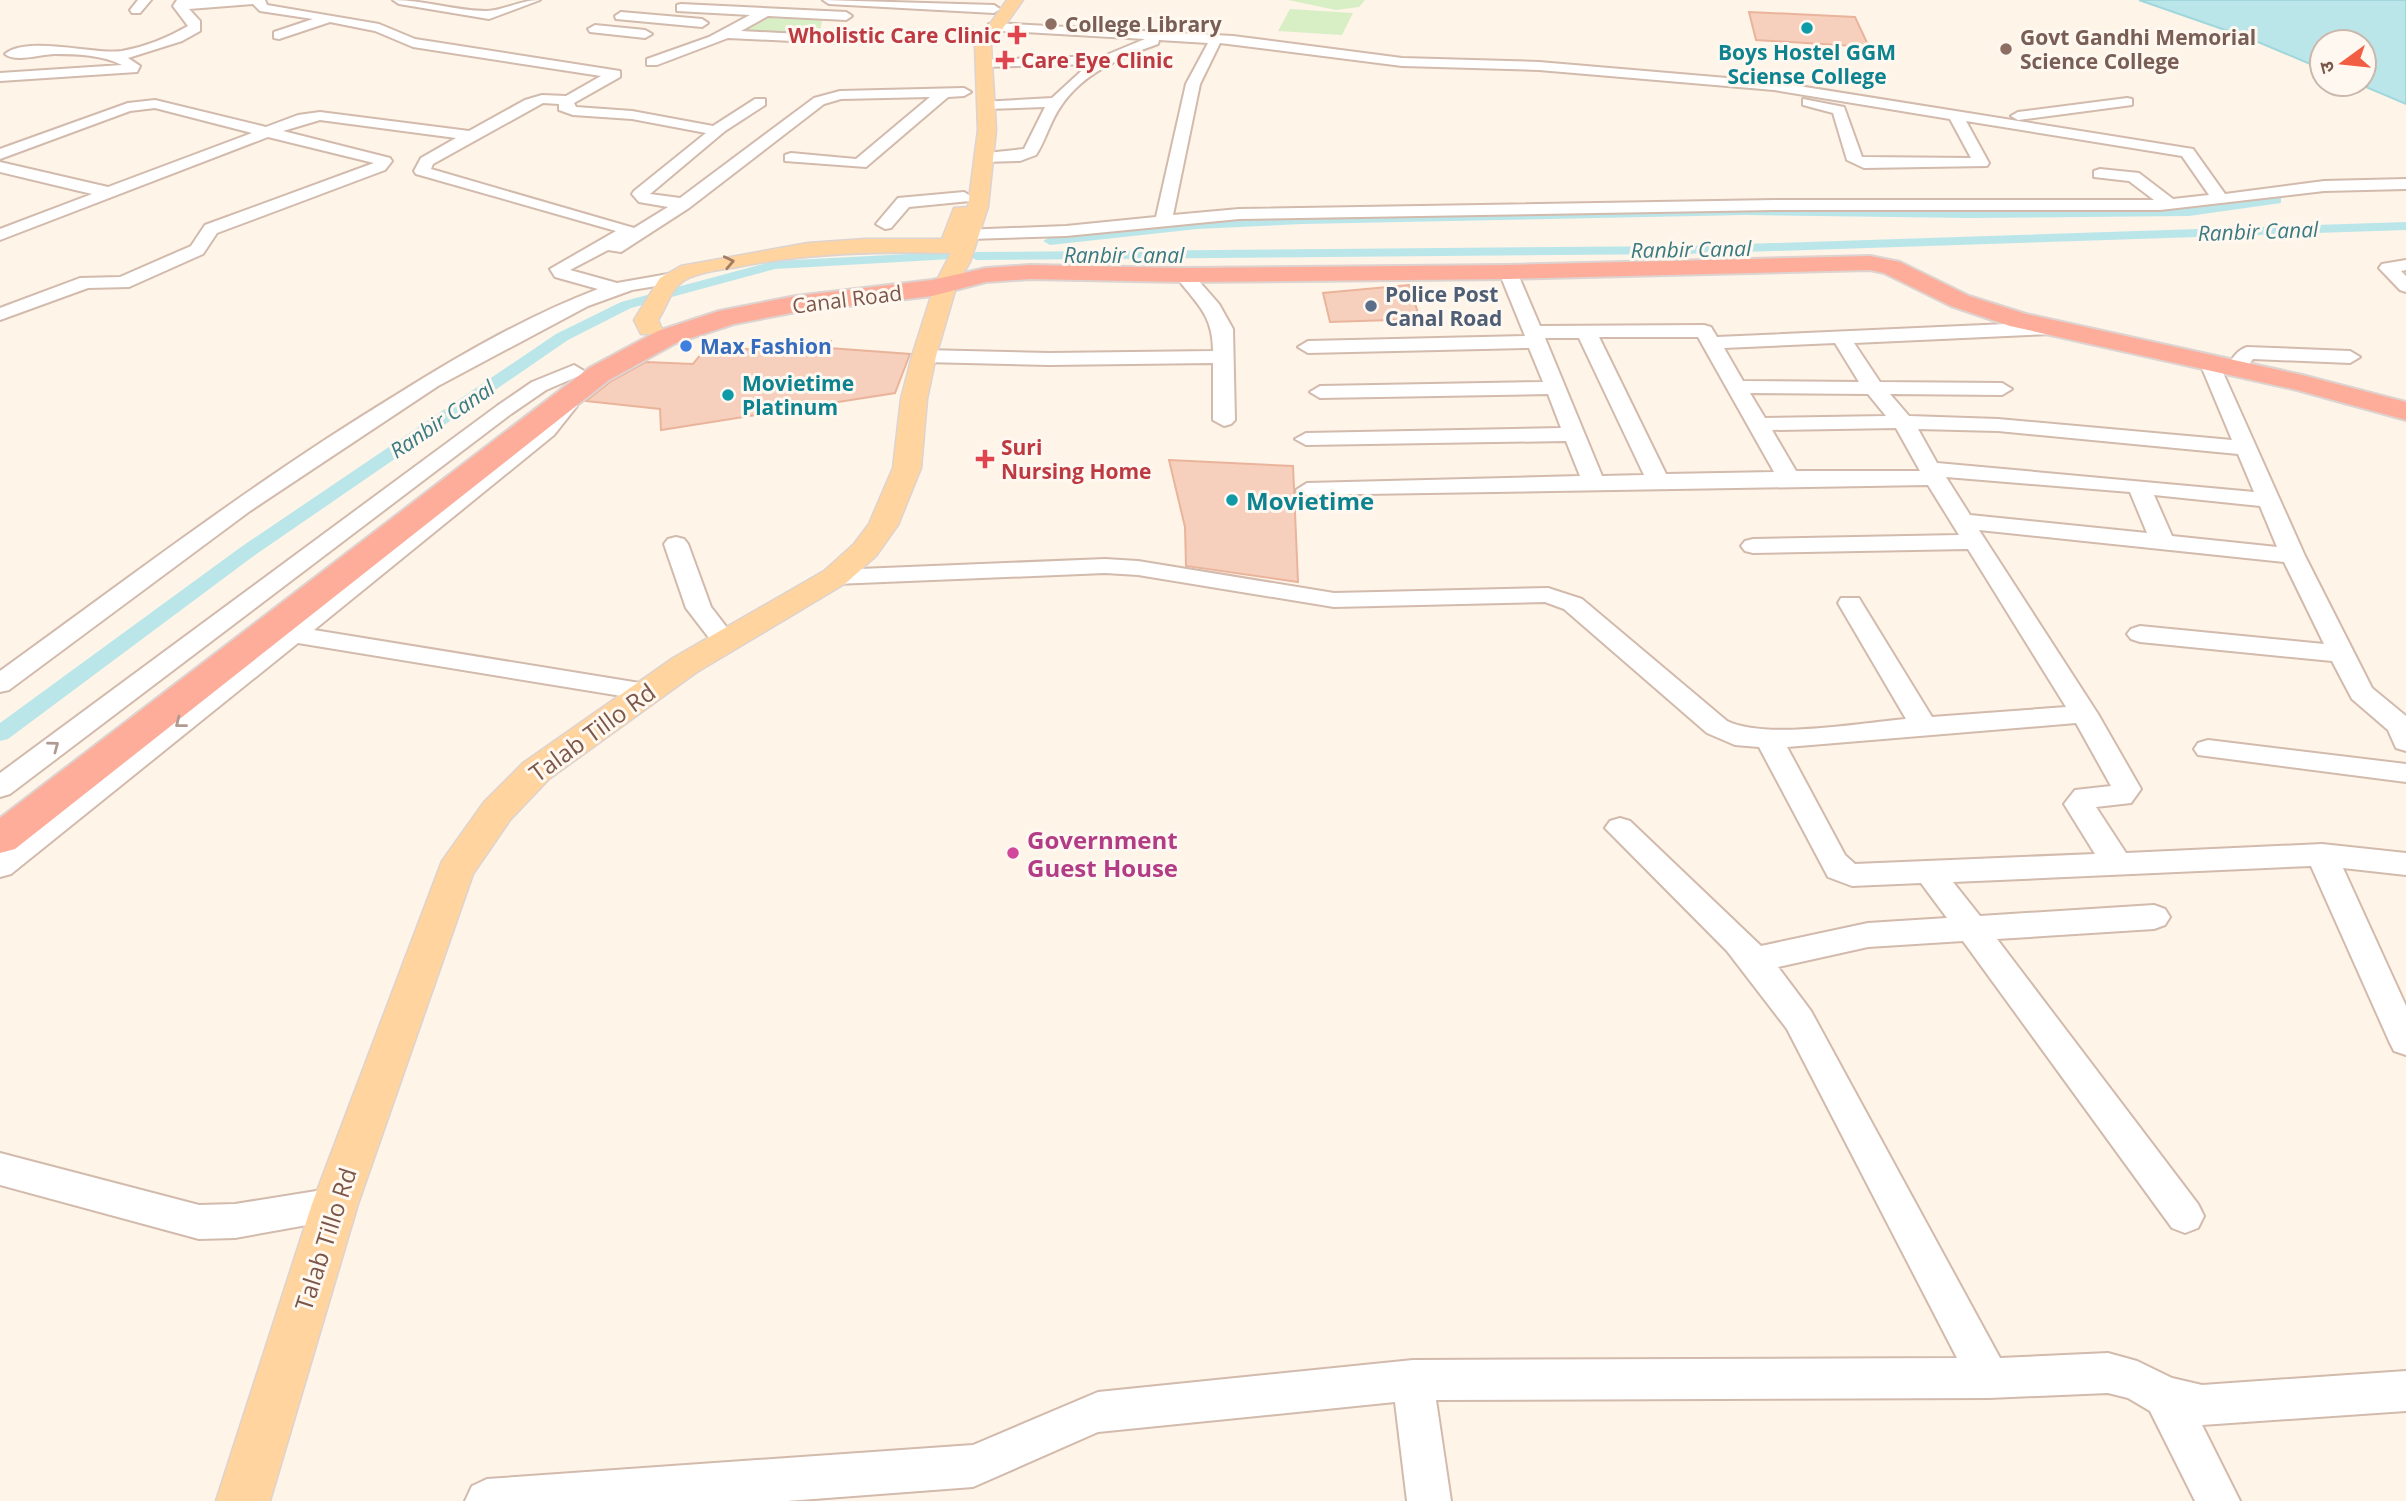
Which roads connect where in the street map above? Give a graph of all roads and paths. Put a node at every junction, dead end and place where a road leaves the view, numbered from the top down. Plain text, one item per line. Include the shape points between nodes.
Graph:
1 (257, 0) edge
2 (399, 0) edge
3 (483, 0) edge
4 (534, 0) edge
5 (743, 0) edge
6 (829, 0) edge
7 (1015, 0) edge
8 (220, 1) edge
9 (867, 1) edge
10 (428, 2) edge
11 (781, 2) edge
12 (913, 2) edge
13 (181, 3) edge
14 (962, 4) edge
15 (518, 6) junction
16 (302, 7) edge
17 (681, 8) dead end
18 (367, 10) dead end
19 (328, 11) junction
20 (997, 12) edge
21 (763, 14) junction
22 (492, 15) junction
23 (621, 16) dead end
24 (846, 16) junction
25 (893, 19) dead end
26 (365, 25) junction
27 (740, 26) junction
28 (464, 28) dead end
29 (595, 29) dead end
30 (727, 34) junction
31 (279, 35) dead end
32 (1169, 36) junction
33 (1216, 39) junction
34 (707, 43) junction
35 (632, 47) dead end
36 (964, 51) dead end
37 (119, 55) junction
38 (1104, 60) junction
39 (653, 62) dead end
40 (982, 63) junction
41 (2, 64) edge
42 (119, 72) junction
43 (964, 73) dead end
44 (1798, 88) junction
45 (0, 89) edge
46 (958, 99) junction
47 (569, 100) junction
48 (760, 102) dead end
49 (1056, 102) junction
50 (2127, 102) dead end
51 (986, 105) junction
52 (1955, 114) junction
53 (1988, 120) junction
54 (2167, 127) dead end
55 (718, 129) junction
56 (267, 131) junction
57 (2064, 132) junction
58 (472, 136) junction
59 (968, 139) dead end
60 (2171, 150) junction
61 (2079, 152) dead end
62 (0, 154) edge
63 (984, 157) junction
64 (791, 158) dead end
65 (0, 167) edge
66 (2100, 174) dead end
67 (1850, 175) dead end
68 (1935, 181) dead end
69 (2406, 184) edge
70 (1954, 189) dead end
71 (111, 192) junction
72 (964, 197) junction
73 (2220, 200) junction
74 (683, 204) junction
75 (2169, 204) junction
76 (1968, 205) junction
77 (1164, 220) junction
78 (885, 224) dead end
79 (969, 233) junction
80 (0, 235) edge
81 (600, 264) dead end
82 (2406, 265) edge
83 (1507, 272) junction
84 (1184, 275) junction
85 (616, 281) junction
86 (670, 282) junction
87 (946, 284) junction
88 (2406, 286) edge
89 (0, 314) edge
90 (652, 318) junction
91 (2051, 328) junction
92 (1586, 331) junction
93 (1535, 337) junction
94 (1842, 338) junction
95 (1713, 343) junction
96 (1308, 347) dead end
97 (924, 356) junction
98 (1223, 357) junction
99 (2350, 357) dead end
100 (2209, 361) junction
101 (2239, 362) junction
102 (570, 384) junction
103 (1872, 386) junction
104 (1735, 387) junction
105 (1556, 388) junction
106 (2002, 389) dead end
107 (1320, 392) dead end
108 (2406, 411) edge
109 (1224, 420) dead end
110 (1903, 422) junction
111 (1756, 424) junction
112 (1576, 434) junction
113 (1306, 439) dead end
114 (2246, 448) junction
115 (479, 457) junction
116 (1932, 473) junction
117 (1789, 478) junction
118 (1659, 482) junction
119 (1594, 484) junction
120 (2140, 488) junction
121 (1307, 490) dead end
122 (2269, 500) junction
123 (1971, 532) junction
124 (2162, 541) junction
125 (676, 544) dead end
126 (1753, 546) dead end
127 (2293, 556) junction
128 (835, 577) junction
129 (1850, 603) dead end
130 (292, 634) junction
131 (2140, 634) dead end
132 (725, 642) junction
133 (2342, 654) junction
134 (0, 684) edge
135 (646, 692) junction
136 (2084, 714) junction
137 (1923, 725) junction
138 (2403, 728) edge
139 (1769, 739) junction
140 (2208, 748) dead end
141 (2406, 773) edge
142 (0, 787) edge
143 (0, 813) edge
144 (1620, 828) dead end
145 (0, 839) edge
146 (2322, 855) junction
147 (2406, 864) edge
148 (2118, 865) junction
149 (0, 866) edge
150 (1931, 874) junction
151 (2154, 917) dead end
152 (1972, 929) junction
153 (1755, 960) junction
154 (2406, 1041) edge
155 (0, 1169) edge
156 (335, 1203) junction
157 (2185, 1216) dead end
158 (1989, 1377) junction
159 (1413, 1380) junction
160 (2406, 1391) edge
161 (2165, 1397) junction
162 (243, 1501) edge
163 (488, 1501) edge
164 (1429, 1501) edge
165 (2218, 1501) edge

1 - 8 street
1 - 16 street via 264,8
2 - 10 street
3 - 15 street
4 - 15 street
5 - 11 street
6 - 9 street
7 - 20 main road
8 - 13 street
9 - 12 street
9 - 24 street
10 - 22 street
10 - 26 street
11 - 21 street
12 - 14 street
12 - 25 street
13 - 37 street via 194,21 192,31
14 - 20 street
15 - 22 street
16 - 19 street
17 - 21 street
18 - 19 street
19 - 26 street
19 - 31 street
20 - 32 street
20 - 36 main road via 980,24
20 - 40 main road via 983,45
21 - 24 street
21 - 27 street
22 - 28 street
23 - 27 street
24 - 30 street via 831,44
26 - 47 street via 413,43 615,74
27 - 30 street
29 - 34 street
30 - 34 street
32 - 33 street
32 - 38 street
33 - 44 street via 1402,62 1539,66
33 - 77 street via 1193,85
34 - 35 street
34 - 39 street
37 - 41 street via 55,50
37 - 42 street via 116,60 134,68
38 - 40 street
38 - 49 street
40 - 51 main road
41 - 42 street
42 - 45 street via 114,78 70,87
43 - 46 main road
44 - 52 street
44 - 52 street via 1807,102 1839,110 1854,160 1859,163 1981,163
46 - 64 street via 860,164
46 - 74 street via 831,96
47 - 55 street via 564,107 573,111
47 - 58 street via 536,100
48 - 55 street
49 - 51 street
49 - 63 street via 1031,152
50 - 53 street
51 - 63 main road
52 - 53 street
53 - 57 street
54 - 60 street
55 - 74 street via 640,194
56 - 58 street via 293,120 320,116
56 - 62 street via 146,104
56 - 71 street
56 - 89 street via 384,163 217,226 207,232 197,250 123,283 86,282
57 - 60 street
57 - 61 street
58 - 85 street via 427,161 422,171 626,229 559,269 561,273
59 - 72 main road, Canal Road via 970,165
60 - 73 street via 2191,155
63 - 79 main road via 978,207
65 - 71 street
66 - 75 street via 2130,175
67 - 68 street
69 - 73 street via 2324,186
70 - 76 street
71 - 80 street
72 - 78 street via 904,202
86 -> 72 main road, Canal Road via 709,266 800,248 884,243 951,246
73 - 75 street
74 - 81 street via 603,256
75 - 76 street
76 - 77 street via 1239,214
77 - 79 street via 1055,232
79 - 87 main road
82 - 88 street via 2388,268
83 - 84 highway
83 - 91 highway via 1870,263 1892,267 1961,301
83 - 93 street
84 - 87 highway via 1030,272
84 - 98 street via 1220,320
85 - 86 street
85 - 134 street via 415,390 278,482
86 - 90 main road, Canal Road
87 - 90 highway, Canal Road via 739,303
87 - 97 main road, Talab Tillo Rd
87 - 102 highway, Canal Road via 758,311 690,328
90 - 102 highway, Canal Road
91 - 94 street
91 - 100 highway
92 - 93 street
92 - 95 street via 1694,329 1708,333
92 - 118 street
93 - 96 street
93 - 105 street
94 - 95 street
94 - 103 street
95 - 104 street
97 - 98 street
97 - 128 main road, Talab Tillo Rd via 914,398 907,468 895,502 864,550
98 - 109 street
99 - 101 street
100 - 101 highway
100 - 114 street
101 - 108 highway
102 - 115 highway
102 - 130 street via 561,414 498,471
142 -> 102 street via 504,410 539,386
103 - 104 street
103 - 106 street
103 - 110 street
104 - 111 street
105 - 107 street
105 - 112 street
110 - 111 street
110 - 114 street via 1998,425
110 - 116 street
111 - 117 street
112 - 113 street
112 - 119 street
114 - 122 street
115 - 143 highway
115 - 145 highway
116 - 117 street
116 - 120 street
116 - 123 street
117 - 118 street
118 - 119 street
119 - 121 street
120 - 122 street
120 - 124 street
122 - 127 street
123 - 124 street
123 - 126 street
123 - 136 street
124 - 127 street
125 - 132 street via 699,608
127 - 133 street
128 - 132 main road, Talab Tillo Rd
128 - 139 street via 1105,566 1325,600 1537,593 1573,604 1717,727 1735,736
129 - 137 street
130 - 135 street
130 -> 149 street
131 - 133 street
132 - 135 main road, Talab Tillo Rd
133 - 138 street via 2364,698
135 - 156 main road, Talab Tillo Rd via 536,771 497,811 455,871
136 - 137 street
136 - 148 street via 2127,792 2082,798 2079,803
137 - 139 street
139 - 150 street via 1839,869 1864,877
140 - 141 street
144 - 153 street
146 - 147 street
146 - 148 street
146 - 154 street
148 - 150 street
150 - 152 street
151 - 152 street
152 - 153 street via 1868,935
152 - 157 street
153 - 158 street via 1800,1020
155 - 156 street via 199,1222 235,1221
156 - 162 main road, Talab Tillo Rd
158 - 159 street
158 - 161 street via 2108,1373 2137,1381
159 - 163 street via 1098,1412 973,1466
159 - 164 street
160 - 161 street via 2202,1405
161 - 165 street

